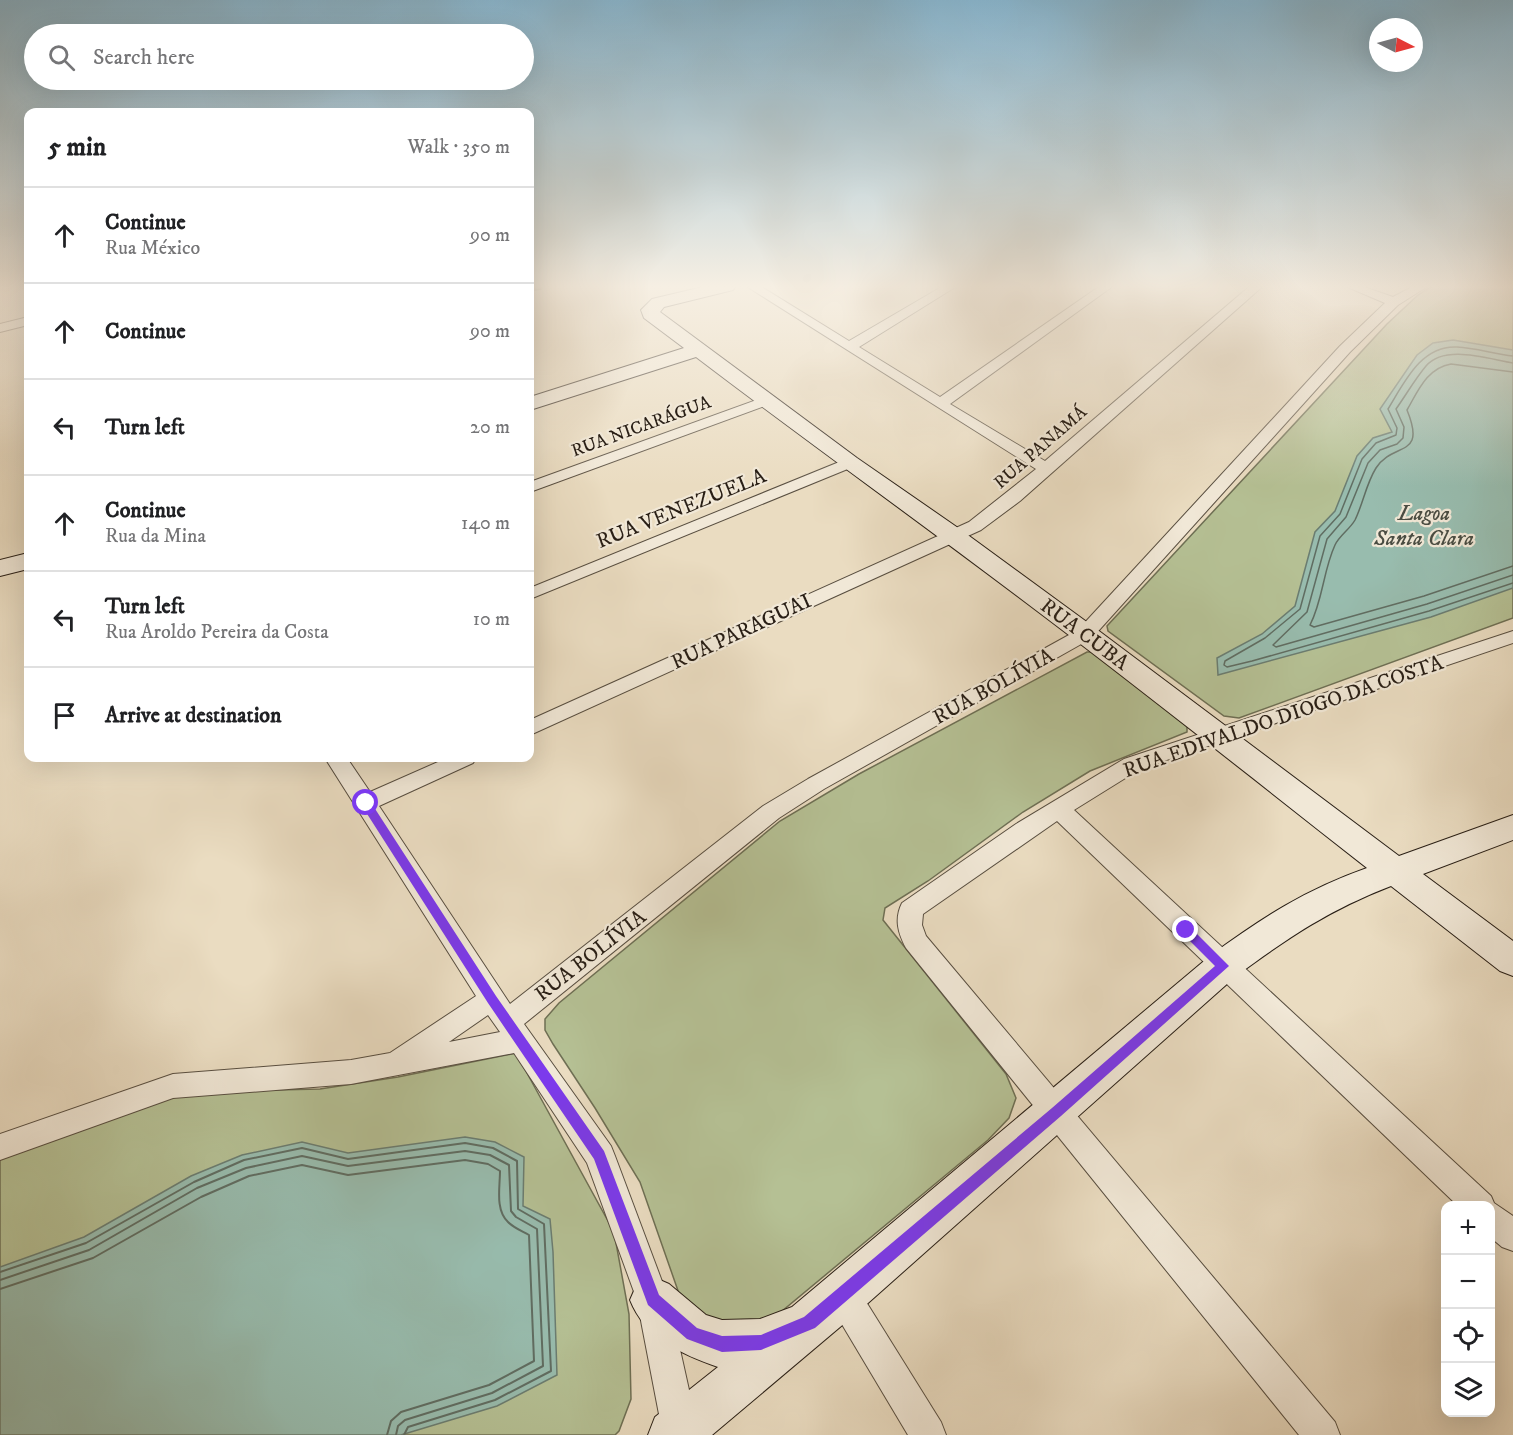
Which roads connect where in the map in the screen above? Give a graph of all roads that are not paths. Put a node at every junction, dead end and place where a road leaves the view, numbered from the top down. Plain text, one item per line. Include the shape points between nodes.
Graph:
1 (689, 353) edge
2 (702, 353) edge
3 (859, 353) edge
4 (1012, 353) edge
5 (1179, 353) edge
6 (1342, 353) edge
7 (765, 401) junction
8 (534, 403) edge
9 (940, 404) junction
10 (849, 463) junction
11 (1045, 468) junction
12 (534, 487) edge
13 (952, 535) junction
14 (24, 562) edge
15 (0, 568) edge
16 (534, 592) edge
17 (1086, 634) junction
18 (1513, 637) edge
19 (534, 726) edge
20 (1221, 736) junction
21 (339, 762) edge
22 (456, 762) edge
23 (366, 803) junction
24 (1058, 808) junction
25 (1513, 826) edge
26 (1396, 869) junction
27 (1513, 961) edge
28 (1223, 966) junction
29 (507, 1020) junction
30 (390, 1066) junction
31 (1057, 1112) junction
32 (0, 1147) edge
33 (1475, 1201) edge
34 (1495, 1219) edge
35 (1513, 1236) edge
36 (653, 1300) junction
37 (826, 1309) junction
38 (678, 1434) edge
39 (928, 1435) edge
40 (1322, 1435) edge

1 - 8 street
2 - 7 street, RUA CUBA
3 - 9 street
4 - 9 street
5 - 11 street, RUA PANAMÁ
6 - 17 street, RUA BOLÍVIA
7 - 10 street, RUA CUBA
7 - 12 street, RUA NICARÁGUA
9 - 11 street
10 - 13 street, RUA CUBA
10 - 16 street, RUA VENEZUELA
11 - 13 street, RUA PANAMÁ via 975,526
13 - 17 street, RUA CUBA
13 - 19 street, RUA PARAGUAI
14 - 15 street
17 - 20 street, RUA CUBA
17 - 29 street, RUA BOLÍVIA via 771,812
18 - 20 street, RUA EDIVALDO DIOGO DA COSTA
20 - 24 street, RUA EDIVALDO DIOGO DA COSTA via 1132,765
20 - 26 street, RUA CUBA
21 - 23 street
22 - 23 street
23 - 29 street
24 - 28 street
24 - 31 street, RUA EDIVALDO DIOGO DA COSTA via 911,910 909,925 915,941
25 - 26 street
26 - 27 street, RUA CUBA
26 - 28 street via 1338,892 1280,924
28 - 31 street
28 - 33 street
29 - 30 street
29 - 30 street, RUA BOLÍVIA
29 - 36 street via 600,1156
30 - 32 street via 172,1086
31 - 37 street
31 - 40 street
34 - 35 street
36 - 37 street via 692,1334 722,1344 761,1343
36 - 38 street
37 - 38 street
37 - 39 street

